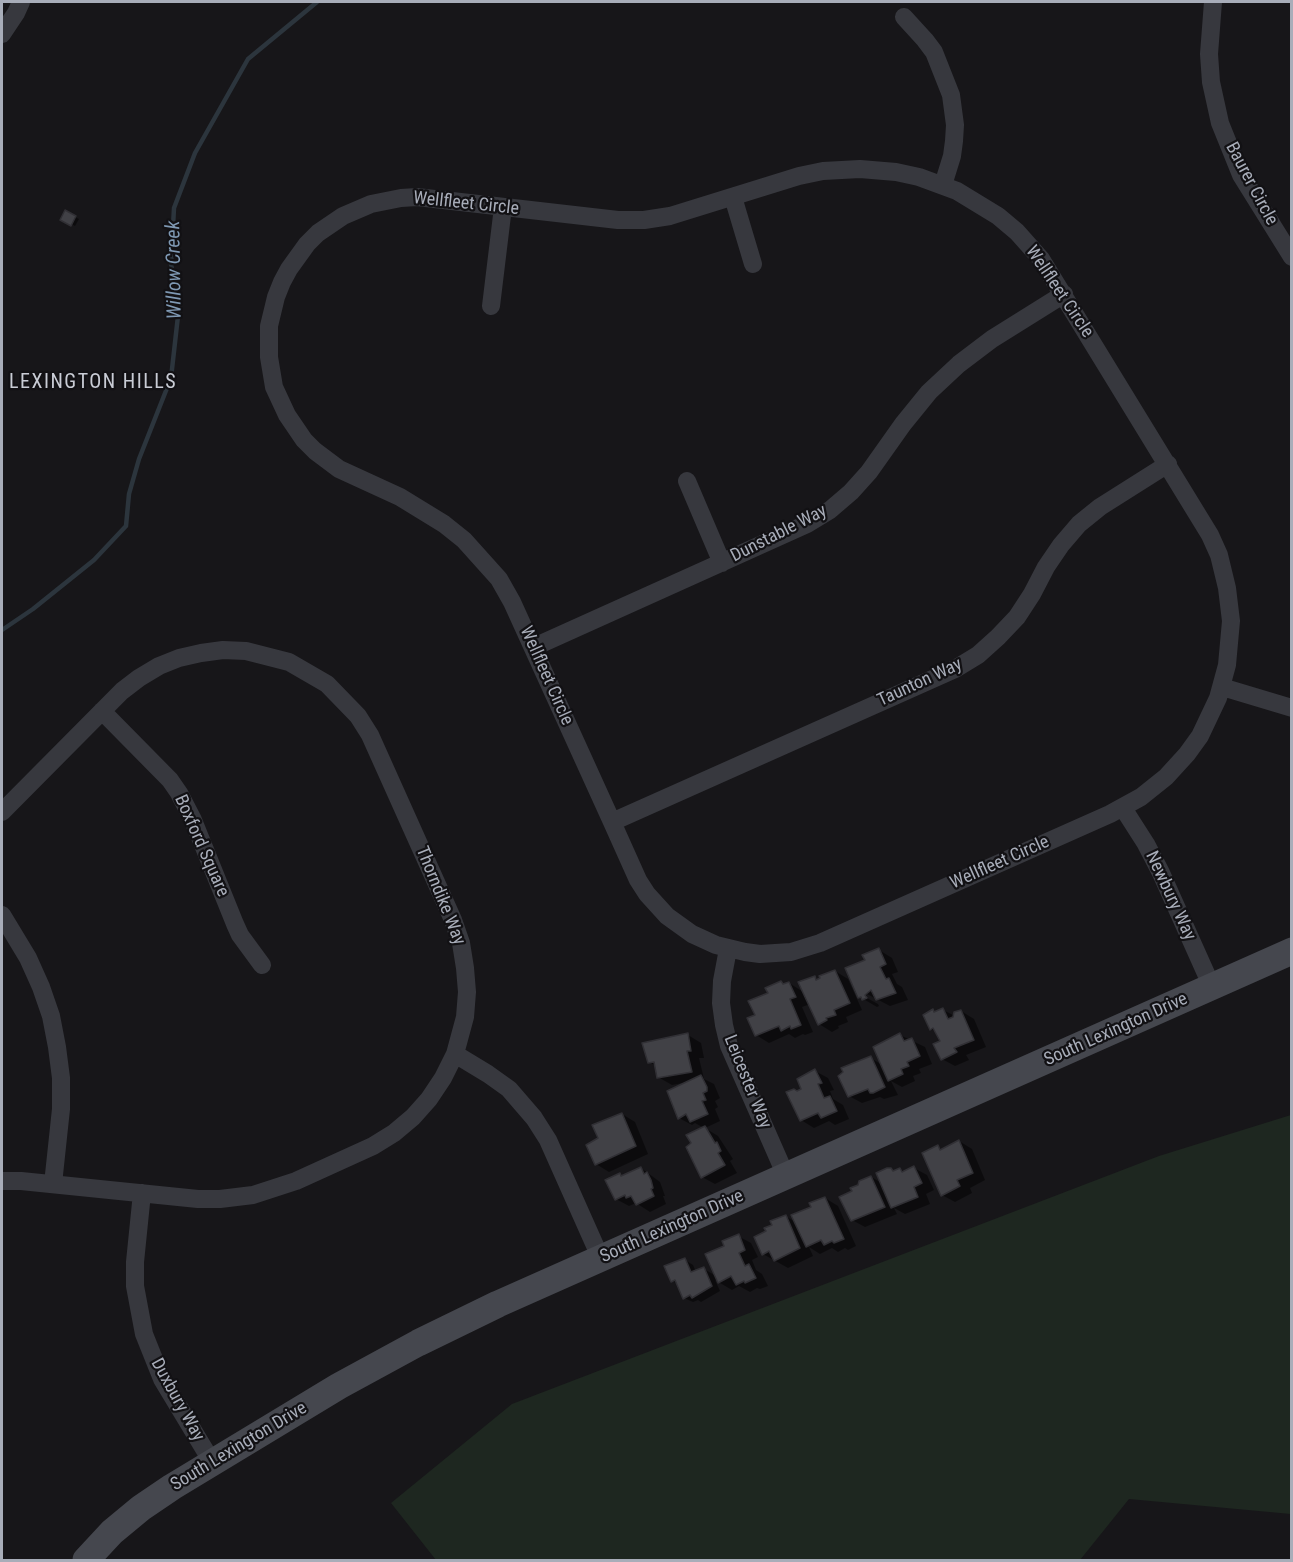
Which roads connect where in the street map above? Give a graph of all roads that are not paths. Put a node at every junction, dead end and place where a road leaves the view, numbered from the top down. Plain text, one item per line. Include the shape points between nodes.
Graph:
1 (21, 2) edge
2 (1213, 2) edge
3 (904, 16) dead end
4 (2, 34) edge
5 (943, 185) junction
6 (733, 197) junction
7 (503, 207) junction
8 (1290, 251) edge
9 (753, 264) dead end
10 (1064, 294) junction
11 (491, 306) dead end
12 (1168, 464) junction
13 (687, 481) dead end
14 (723, 562) junction
15 (534, 647) junction
16 (1222, 687) junction
17 (1292, 708) edge
18 (102, 711) junction
19 (1123, 808) junction
20 (2, 812) edge
21 (612, 822) junction
22 (2, 915) edge
23 (728, 949) junction
24 (1292, 951) edge
25 (262, 965) dead end
26 (1212, 987) junction
27 (455, 1054) junction
28 (786, 1176) junction
29 (2, 1181) edge
30 (53, 1184) junction
31 (142, 1193) junction
32 (601, 1259) junction
33 (212, 1462) junction
34 (86, 1560) edge

1 - 4 street
2 - 8 street, Baurer Circle via 1209,54 1220,123 1241,175
3 - 5 street via 934,52 951,95 954,141
5 - 6 street, Wellfleet Circle via 896,172 823,171
5 - 10 street, Wellfleet Circle via 978,203 1017,232
6 - 7 street, Wellfleet Circle via 644,220
6 - 9 street
7 - 11 street
7 - 15 street, Wellfleet Circle via 402,198 357,209 330,224 307,244 282,282 269,326 269,357 274,387 304,440 339,470 423,509 464,540 499,579
10 - 12 street, Wellfleet Circle
10 - 14 street, Dunstable Way via 959,364 909,416 869,472 830,510
12 - 16 street, Wellfleet Circle via 1210,535 1227,588 1230,643
12 - 21 street, Taunton Way via 1079,524 1051,560 1017,617 978,655 955,669
13 - 14 street
14 - 15 street, Dunstable Way
15 - 21 street, Wellfleet Circle
16 - 17 street
16 - 19 street, Wellfleet Circle via 1210,718 1187,754 1166,777
18 - 20 street, Thorndike Way
18 - 25 street, Boxford Square via 179,793 240,935
18 - 27 street, Thorndike Way via 130,684 159,666 223,650 246,651 289,662 344,699 370,735 461,943 467,992
19 - 23 street, Wellfleet Circle via 820,943 776,953
19 - 26 street, Newbury Way via 1161,873
21 - 23 street, Wellfleet Circle via 638,880 667,916 692,934
22 - 30 street via 37,977 57,1047 61,1109
23 - 28 street, Leicester Way via 721,1003 729,1046
24 - 26 street, South Lexington Drive
26 - 28 street, South Lexington Drive
27 - 31 street, Thorndike Way via 429,1099 394,1133 296,1181 253,1195 220,1199
27 - 32 street via 509,1089 534,1118 548,1140
28 - 32 street, South Lexington Drive
29 - 30 street, Thorndike Way
30 - 31 street, Thorndike Way
31 - 33 street, Duxbury Way via 135,1286 144,1334 162,1378
32 - 33 street, South Lexington Drive via 418,1343
33 - 34 street, South Lexington Drive via 141,1508

